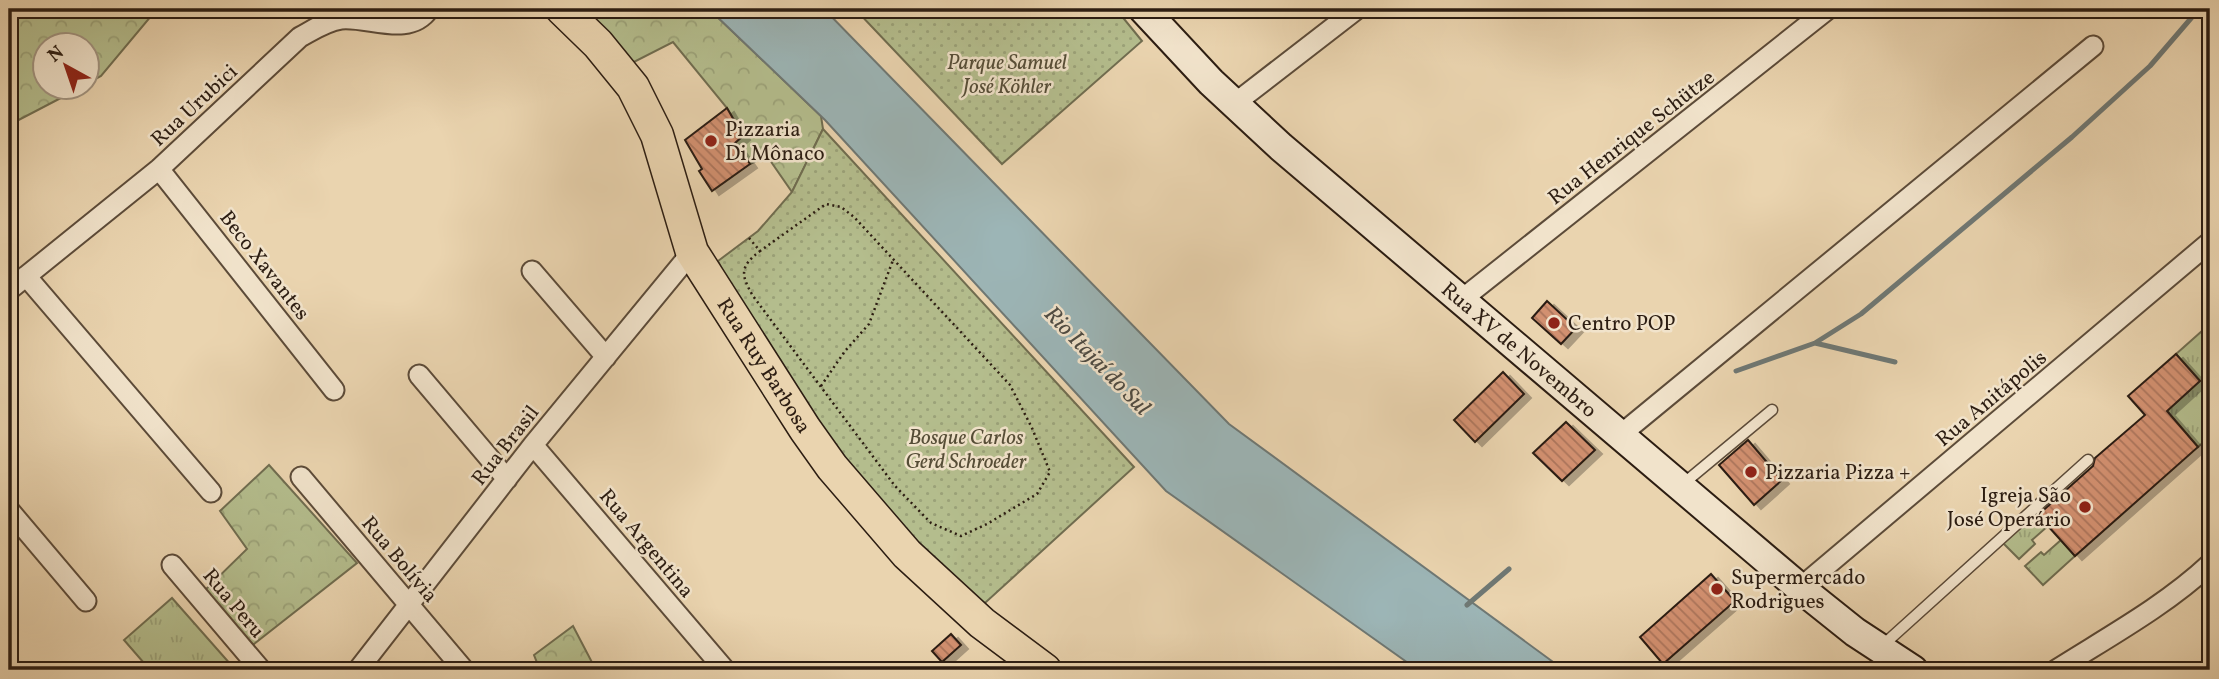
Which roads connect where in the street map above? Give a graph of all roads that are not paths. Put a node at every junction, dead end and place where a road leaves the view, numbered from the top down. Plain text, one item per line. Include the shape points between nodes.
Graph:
1 (429, 9) edge
2 (562, 9) edge
3 (1143, 9) edge
4 (1357, 9) edge
5 (1819, 12) edge
6 (2092, 47) dead end
7 (1234, 104) junction
8 (159, 169) junction
9 (2210, 242) edge
10 (692, 252) junction
11 (532, 271) dead end
12 (26, 276) junction
13 (9, 290) edge
14 (1461, 300) junction
15 (606, 357) junction
16 (419, 374) dead end
17 (334, 390) dead end
18 (1772, 410) dead end
19 (1619, 436) junction
20 (533, 444) junction
21 (2088, 460) dead end
22 (301, 477) dead end
23 (507, 479) junction
24 (1679, 487) junction
25 (211, 492) dead end
26 (9, 510) edge
27 (2210, 564) edge
28 (172, 565) dead end
29 (1800, 588) junction
30 (86, 601) dead end
31 (409, 605) junction
32 (1879, 648) junction
33 (261, 670) edge
34 (358, 670) edge
35 (464, 670) edge
36 (725, 670) edge
37 (1045, 670) edge
38 (1913, 670) edge
39 (2056, 670) edge

1 - 8 street, Rua Urubici via 412,22 396,24 340,19 300,37
2 - 10 main road, Rua Ruy Barbosa via 616,64 646,110
3 - 7 main road, Rua XV de Novembro
4 - 7 street
5 - 14 street, Rua Henrique Schütze
6 - 19 street
7 - 14 main road, Rua XV de Novembro
8 - 12 street, Rua Urubici
8 - 17 street, Beco Xavantes
9 - 29 street, Rua Anitápolis
10 - 15 street, Rua Brasil
10 - 37 main road, Rua Ruy Barbosa via 805,429 869,513 982,623
11 - 15 street
12 - 13 street, Rua Urubici
12 - 25 street
14 - 19 main road, Rua XV de Novembro
15 - 20 street, Rua Brasil
16 - 23 street
18 - 24 lane
19 - 24 main road, Rua XV de Novembro
20 - 23 street, Rua Brasil
20 - 36 street, Rua Argentina
21 - 32 lane
22 - 31 street, Rua Bolívia
23 - 31 street, Rua Brasil
24 - 29 main road, Rua XV de Novembro
26 - 30 street
27 - 39 street
28 - 33 street, Rua Peru
29 - 32 main road, Rua XV de Novembro
31 - 34 street, Rua Brasil
31 - 35 street, Rua Bolívia
32 - 38 main road, Rua XV de Novembro

